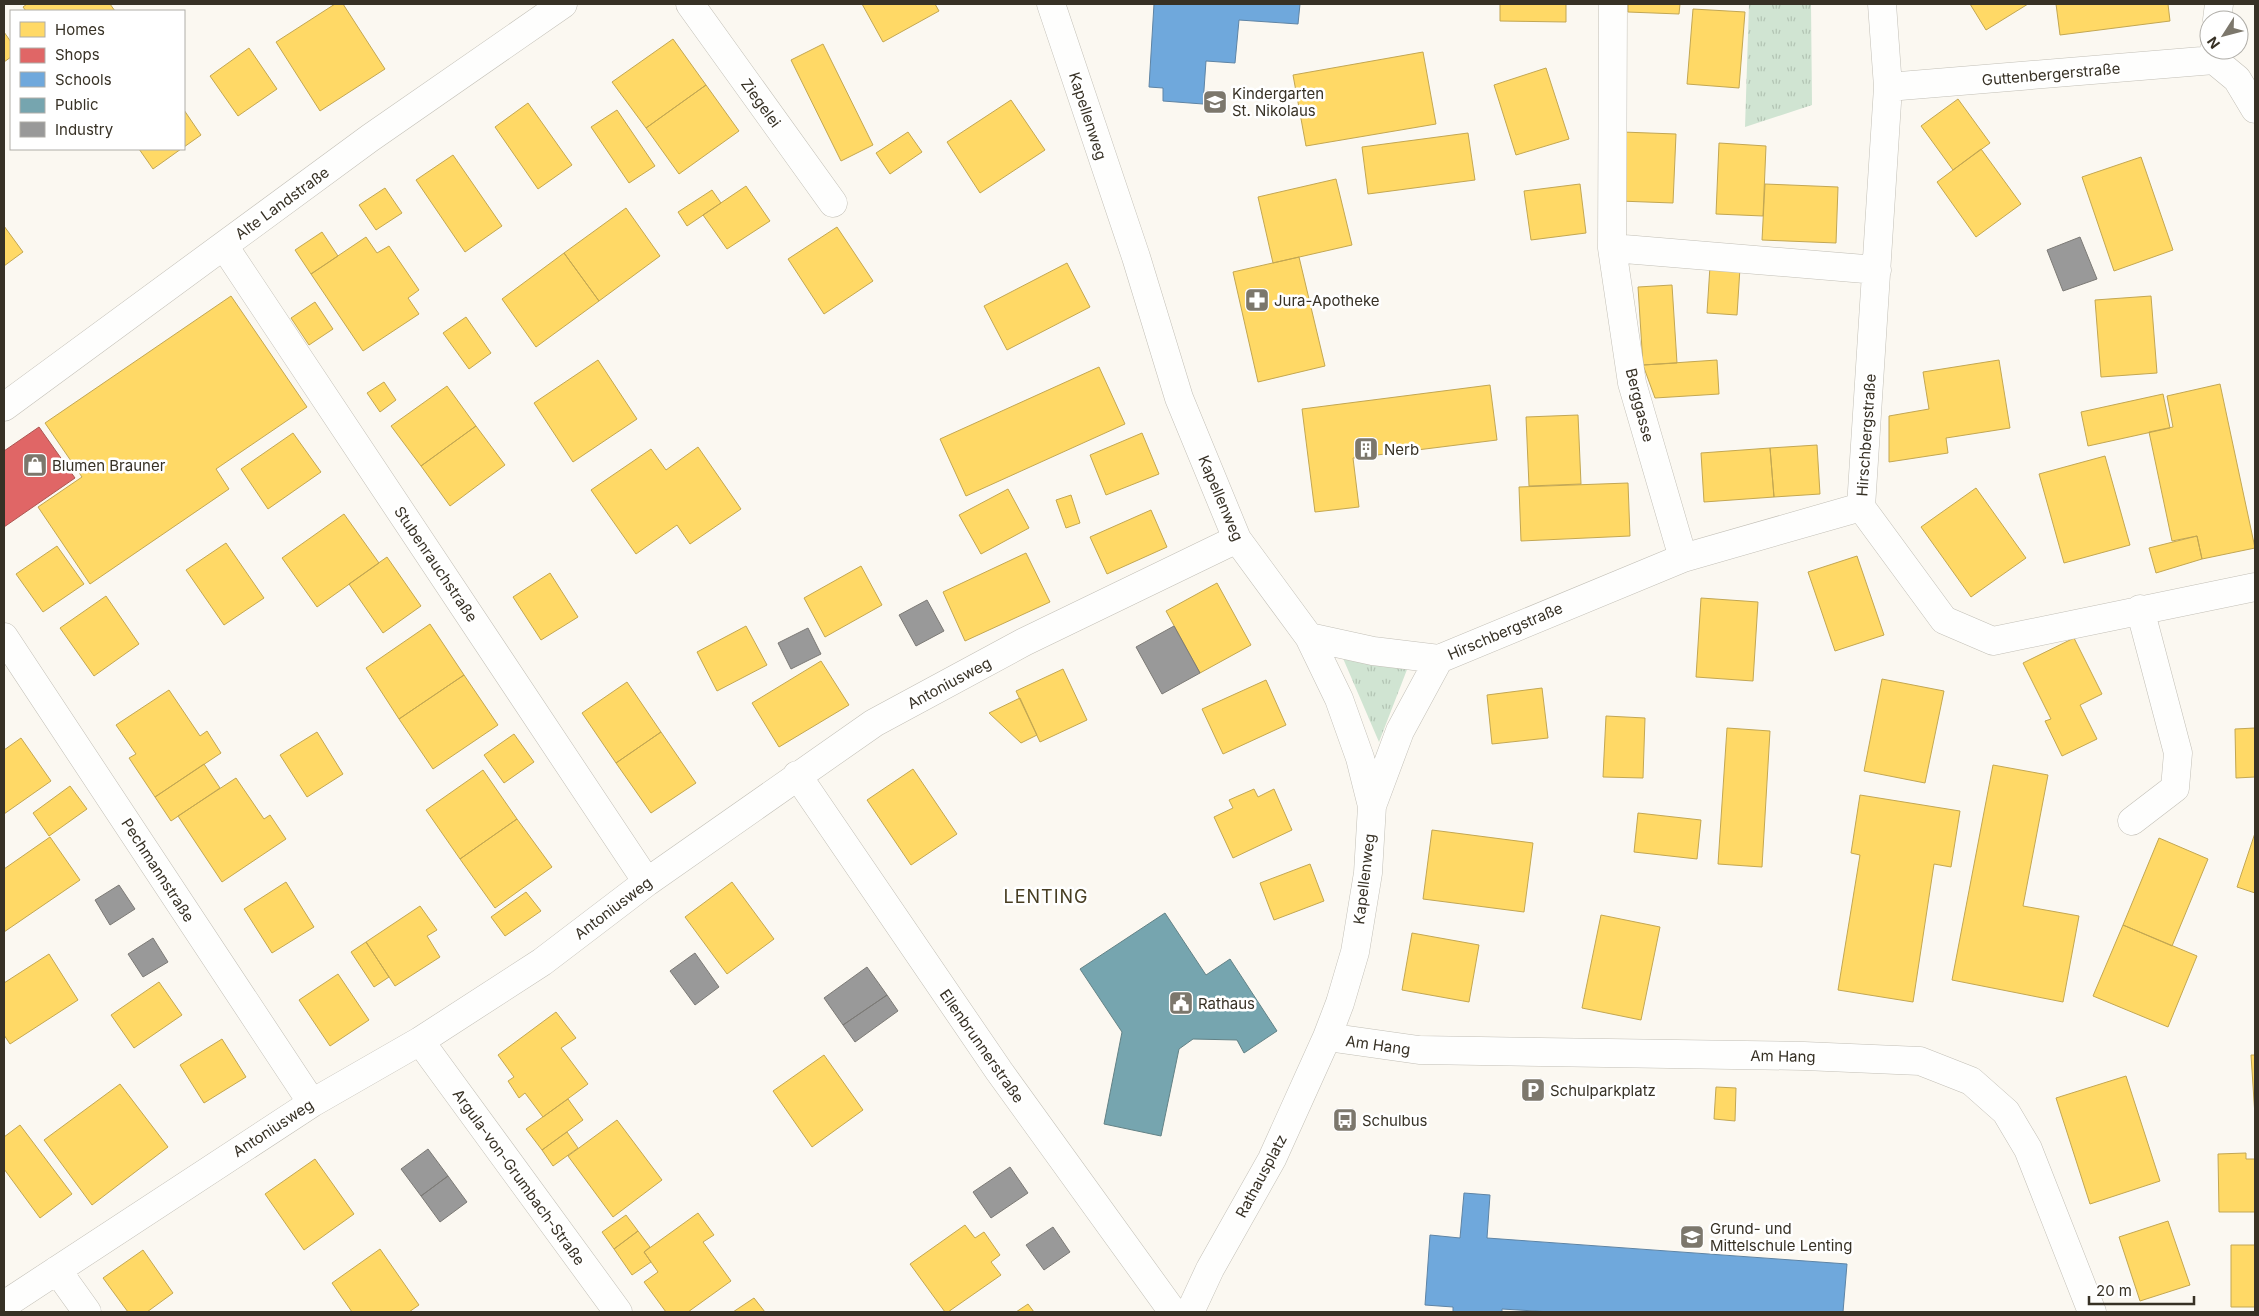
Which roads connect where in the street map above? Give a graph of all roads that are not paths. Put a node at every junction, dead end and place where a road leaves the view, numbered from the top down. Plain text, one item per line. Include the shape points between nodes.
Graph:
1 (563, 4) edge
2 (690, 4) edge
3 (1051, 4) edge
4 (1613, 4) edge
5 (1882, 4) edge
6 (2199, 56) edge
7 (2219, 60) edge
8 (1888, 87) junction
9 (2255, 109) edge
10 (833, 203) dead end
11 (224, 246) junction
12 (1612, 248) junction
13 (1877, 270) junction
14 (4, 407) edge
15 (1861, 507) junction
16 (1237, 539) junction
17 (1683, 558) junction
18 (2255, 586) edge
19 (2140, 609) junction
20 (4, 637) edge
21 (1309, 637) junction
22 (1439, 659) junction
23 (797, 775) junction
24 (1372, 806) junction
25 (2132, 821) dead end
26 (647, 882) junction
27 (1327, 1037) junction
28 (420, 1041) junction
29 (312, 1103) junction
30 (56, 1270) junction
31 (4, 1305) edge
32 (87, 1312) edge
33 (618, 1312) edge
34 (1173, 1312) edge
35 (1190, 1312) edge
36 (2092, 1312) edge

1 - 11 street, Alte Landstraße via 370,138
2 - 10 street, Ziegelei
3 - 16 street, Kapellenweg via 1136,257 1179,398
4 - 12 street, Berggasse
5 - 8 street, Hirschbergstraße
6 - 8 street, Guttenbergerstraße
7 - 9 street, Guttenbergerstraße via 2237,79
8 - 13 street, Hirschbergstraße
11 - 14 street, Alte Landstraße
11 - 26 street, Stubenrauchstraße
12 - 13 street
12 - 17 street, Berggasse via 1632,383
13 - 15 street, Hirschbergstraße
15 - 17 street, Hirschbergstraße
15 - 19 street via 1944,620 1993,641
16 - 21 street, Kapellenweg
16 - 23 street, Antoniusweg via 1024,642 874,723
17 - 22 street, Hirschbergstraße
18 - 19 street
19 - 25 street via 2178,753 2175,788
20 - 29 street, Pechmannstraße
21 - 22 street, Hirschbergstraße via 1373,651
21 - 24 street, Kapellenweg via 1339,698 1360,758
22 - 24 street, Hirschbergstraße via 1400,731
23 - 26 street, Antoniusweg
23 - 34 street, Ellenbrunnerstraße via 999,1071
24 - 27 street, Kapellenweg via 1368,873 1355,952
26 - 28 street, Antoniusweg via 542,962
27 - 35 street, Rathausplatz via 1272,1159 1210,1269
27 - 36 street, Am Hang via 1418,1050 1920,1061 1971,1081 2006,1112 2028,1150
28 - 29 street, Antoniusweg
28 - 33 street, Argula-von-Grumbach-Straße
29 - 30 street, Antoniusweg
30 - 31 street, Antoniusweg
30 - 32 street

